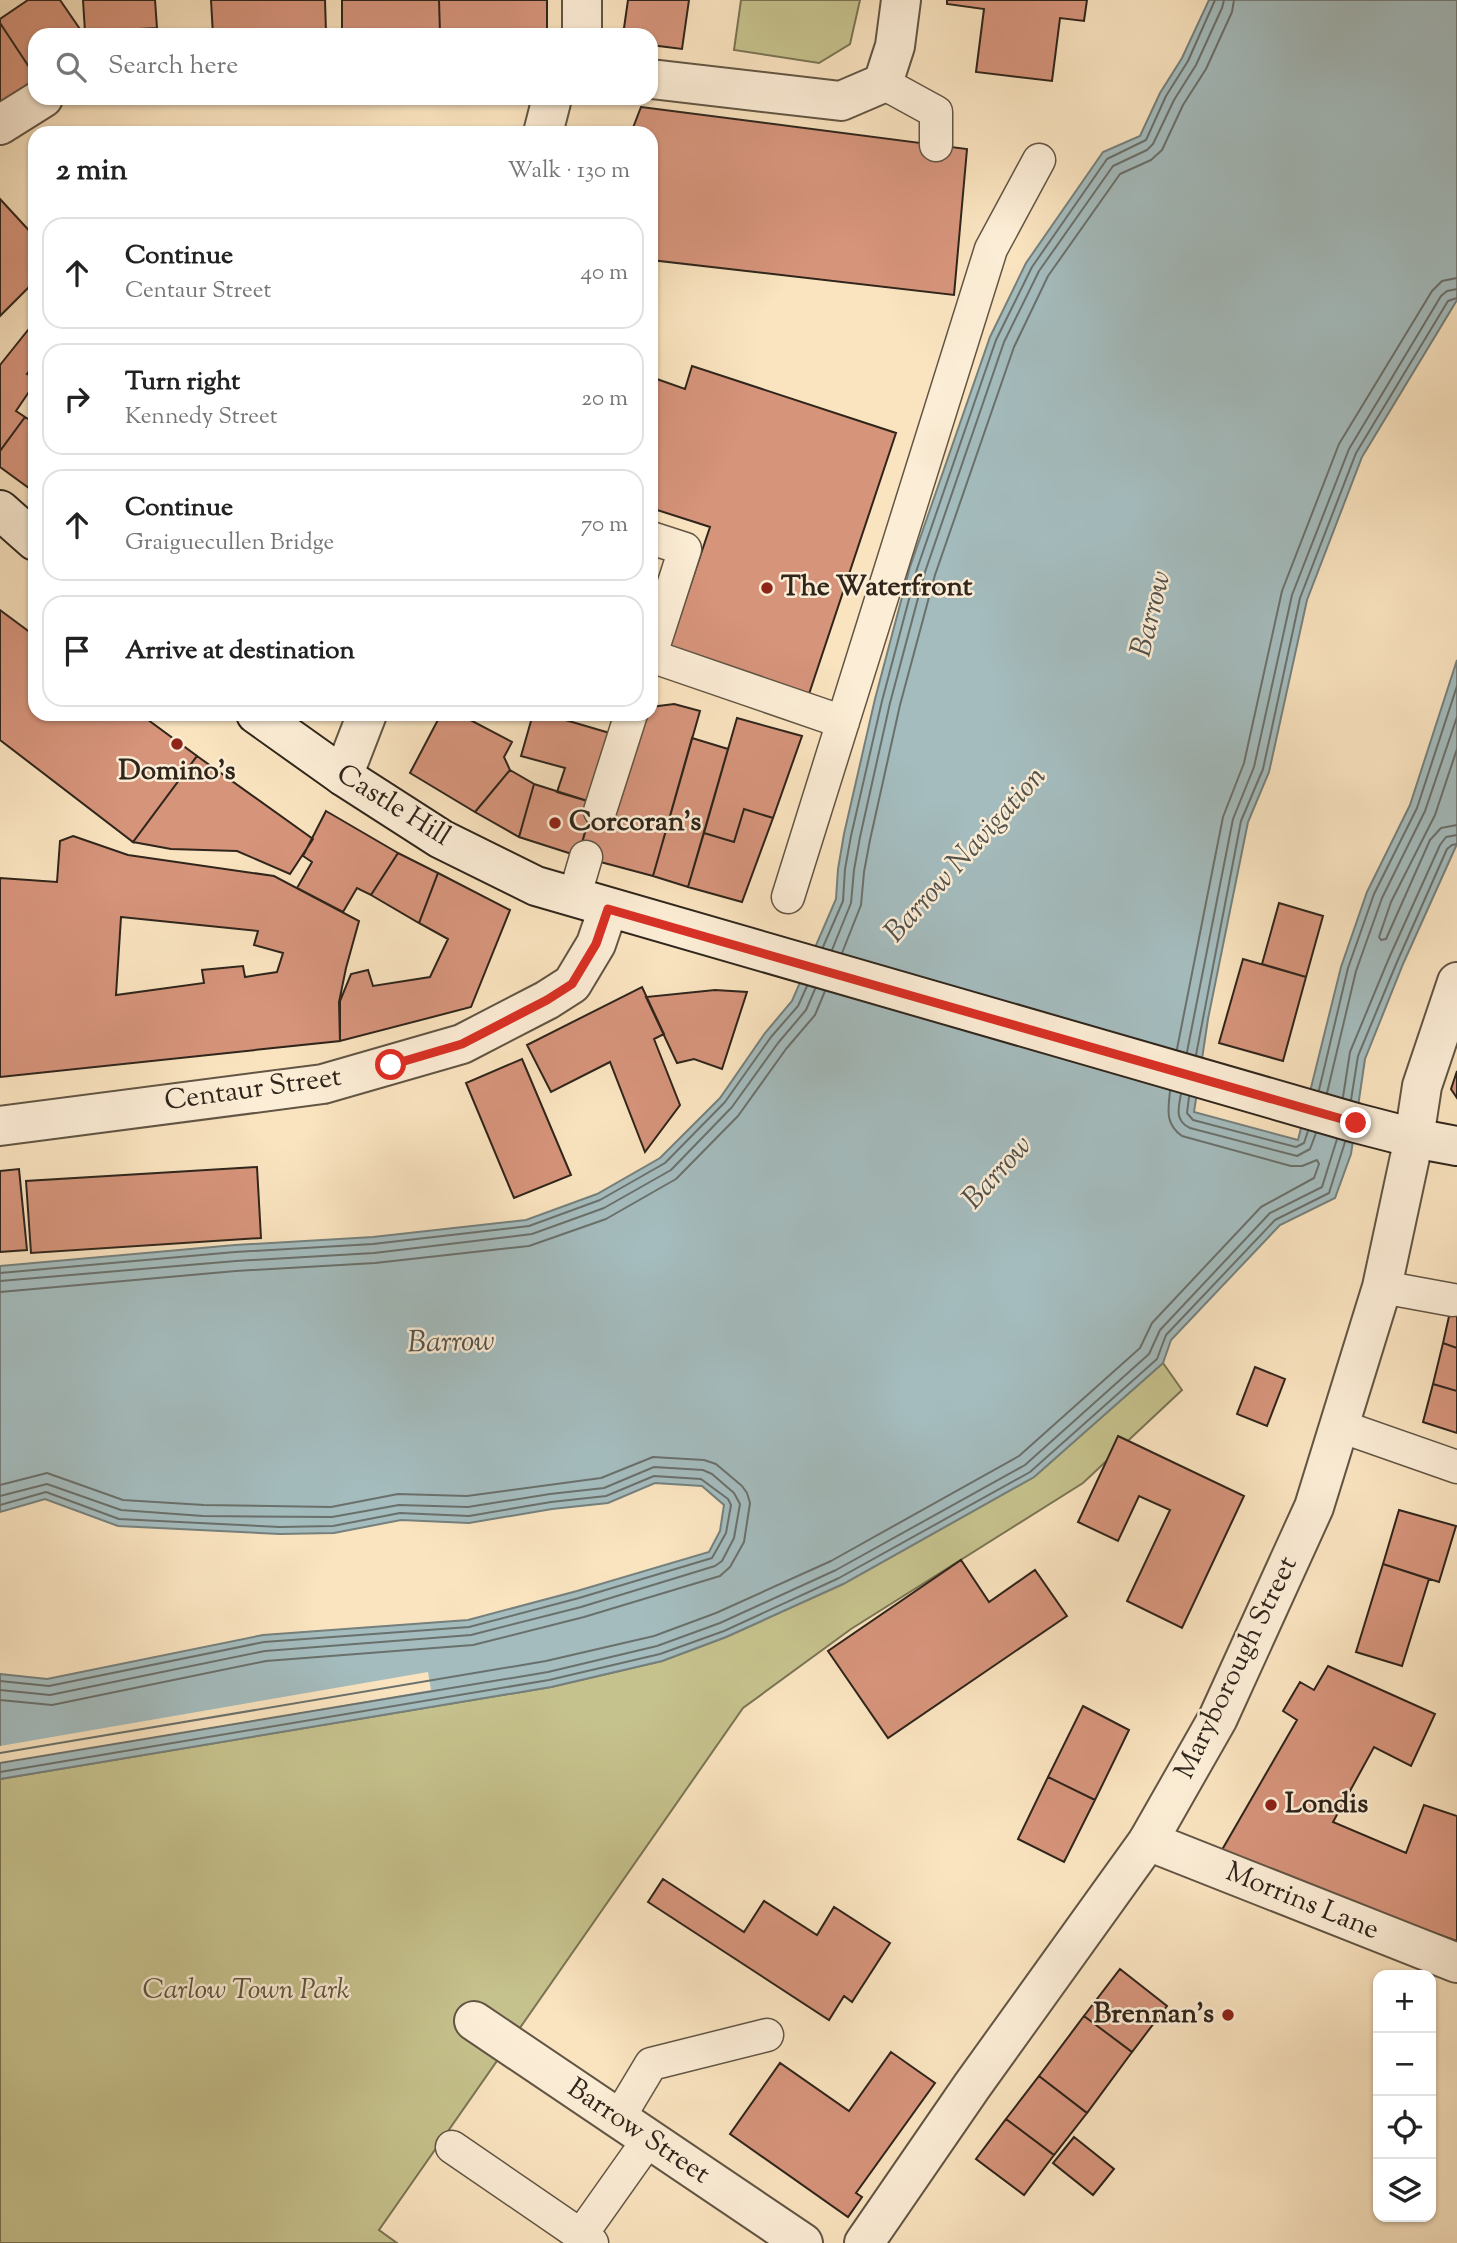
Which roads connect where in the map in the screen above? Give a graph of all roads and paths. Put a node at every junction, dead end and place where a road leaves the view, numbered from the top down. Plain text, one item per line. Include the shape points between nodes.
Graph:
1 (582, 0) edge
2 (901, 0) edge
3 (582, 28) edge
4 (658, 80) edge
5 (883, 83) junction
6 (32, 105) edge
7 (550, 105) edge
8 (0, 125) edge
9 (544, 126) edge
10 (936, 145) dead end
11 (1039, 160) dead end
12 (0, 510) edge
13 (28, 535) edge
14 (658, 540) edge
15 (658, 633) edge
16 (658, 657) edge
17 (266, 721) edge
18 (364, 721) edge
19 (629, 721) edge
20 (843, 722) junction
21 (343, 776) junction
22 (600, 811) dead end
23 (586, 857) dead end
24 (788, 897) dead end
25 (591, 904) junction
26 (1457, 982) edge
27 (0, 1126) edge
28 (1414, 1138) junction
29 (1457, 1146) edge
30 (1382, 1287) junction
31 (1453, 1300) dead end
32 (1340, 1426) junction
33 (1457, 1467) edge
34 (1148, 1841) junction
35 (1457, 1963) edge
36 (474, 2021) dead end
37 (767, 2035) dead end
38 (633, 2129) junction
39 (452, 2147) dead end
40 (587, 2239) edge
41 (803, 2243) edge
42 (864, 2243) edge

1 - 3 street
2 - 5 street via 895,46
4 - 5 street via 841,101
5 - 10 lane via 936,112
6 - 8 street
7 - 9 street
11 - 20 lane via 992,249
12 - 13 street
14 - 15 lane via 685,549
16 - 20 lane
17 - 21 street, Castle Hill
18 - 21 street
19 - 22 lane
20 - 24 lane
21 - 25 street, Castle Hill via 441,839 536,886
23 - 25 lane
25 - 27 street, Centaur Street via 596,944 572,984 462,1044 323,1084
25 - 28 street, Castle Hill
26 - 28 street, Maryborough Street via 1422,1086
28 - 29 street, Castle Hill
28 - 30 street, Maryborough Street
30 - 31 lane
30 - 32 street, Maryborough Street
32 - 33 lane
32 - 34 street, Maryborough Street via 1314,1507 1218,1718
34 - 35 street, Morrins Lane
34 - 42 street, Maryborough Street
36 - 38 street, Barrow Street
37 - 38 lane via 651,2064
38 - 40 lane
38 - 41 street, Barrow Street
39 - 40 lane

